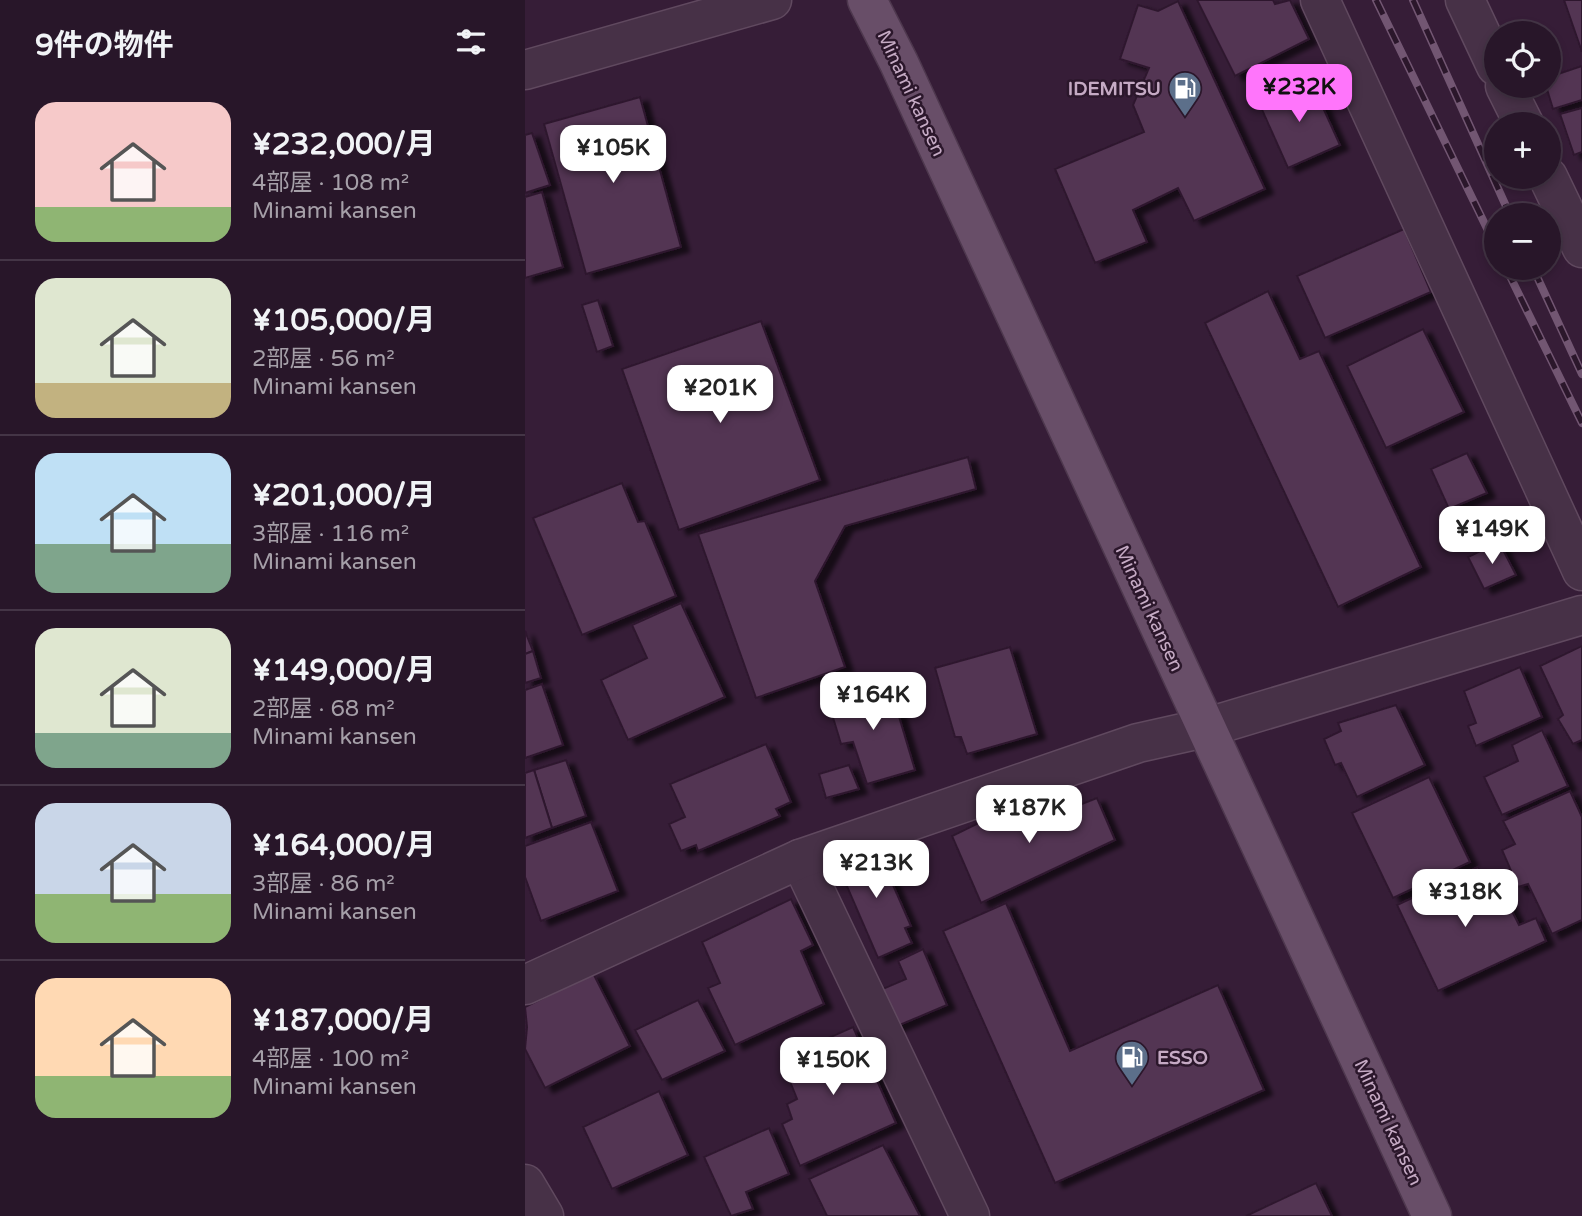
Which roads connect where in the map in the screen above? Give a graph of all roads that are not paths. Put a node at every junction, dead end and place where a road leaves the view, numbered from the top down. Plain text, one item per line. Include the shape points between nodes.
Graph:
1 (772, 0) edge
2 (867, 0) edge
3 (1320, 0) edge
4 (1465, 0) edge
5 (1484, 40) edge
6 (525, 70) edge
7 (1554, 189) edge
8 (1582, 248) edge
9 (1582, 571) edge
10 (1582, 615) edge
11 (1205, 728) junction
12 (800, 859) junction
13 (525, 985) edge
14 (525, 1184) edge
15 (544, 1216) edge
16 (970, 1216) edge
17 (1432, 1216) edge

1 - 6 street
2 - 11 main road, Minami kansen
3 - 9 street
4 - 5 street
7 - 8 street
10 - 11 street
11 - 12 street via 1139,744
11 - 17 main road, Minami kansen
12 - 13 street
12 - 16 street
14 - 15 street

